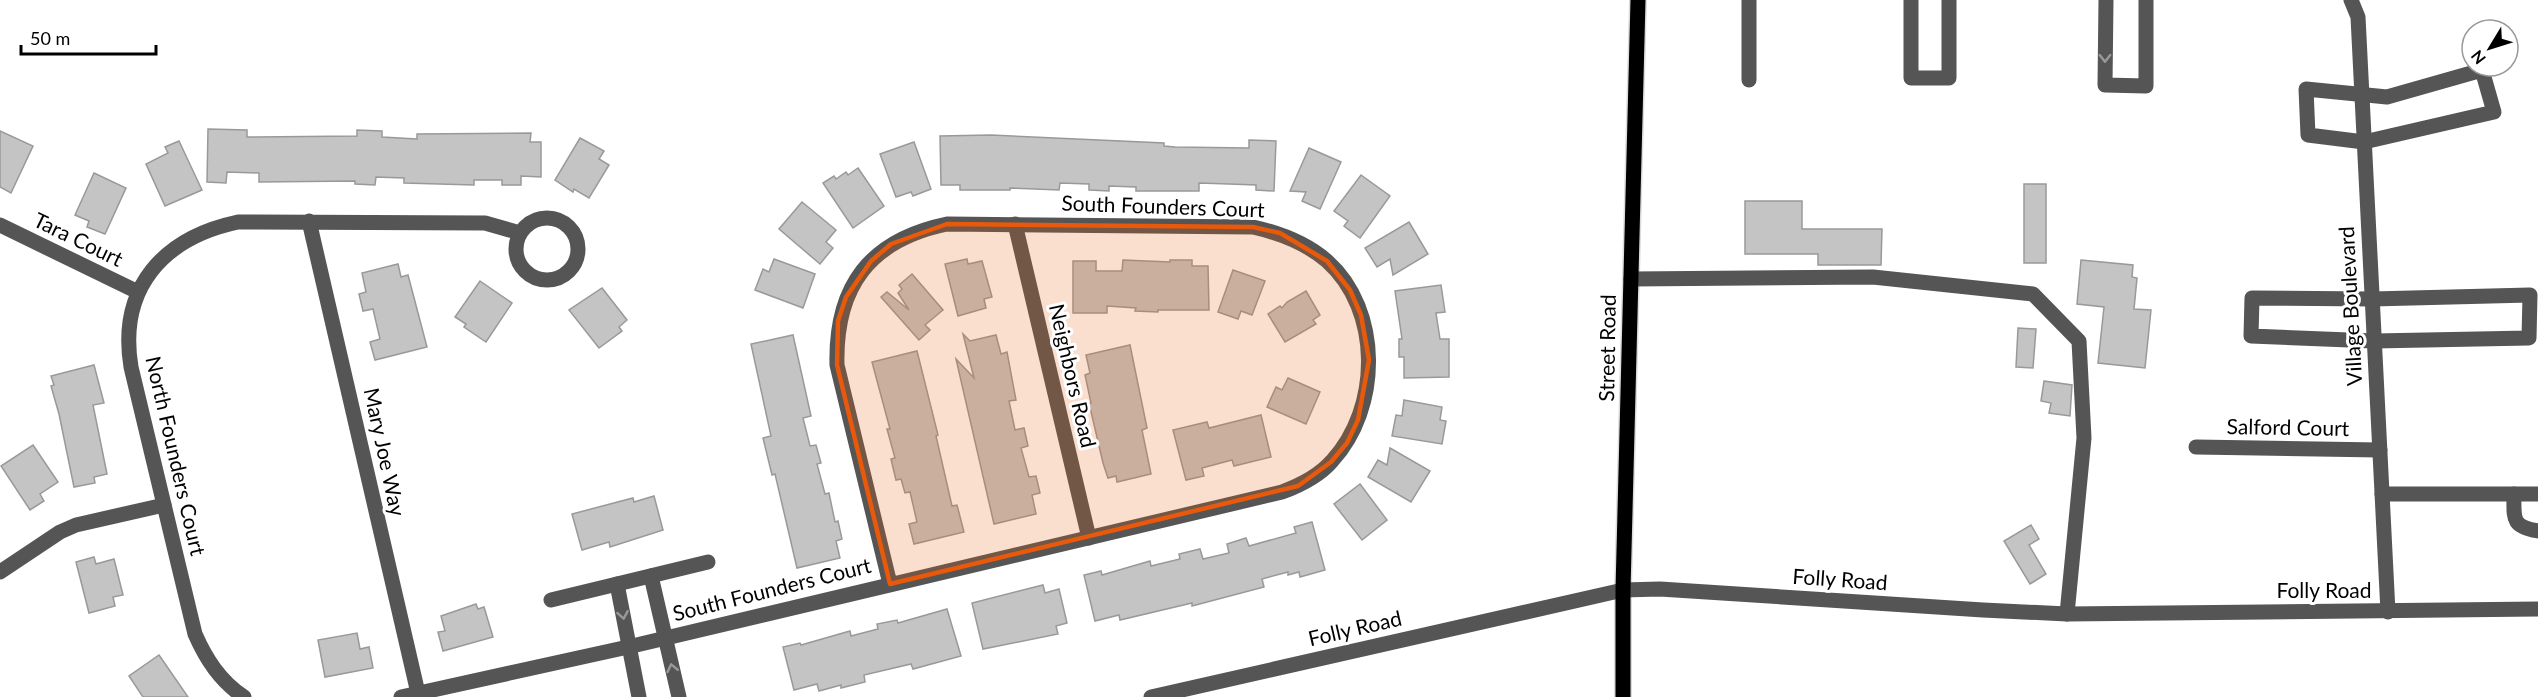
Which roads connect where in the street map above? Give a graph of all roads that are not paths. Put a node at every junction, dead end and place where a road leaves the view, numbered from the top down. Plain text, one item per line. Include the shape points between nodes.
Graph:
1 (1638, 0) edge
2 (1749, 0) edge
3 (1911, 0) edge
4 (1949, 0) edge
5 (2106, 0) edge
6 (2146, 0) edge
7 (2351, 0) edge
8 (1749, 80) dead end
9 (2362, 95) junction
10 (2364, 142) junction
11 (309, 221) junction
12 (1015, 224) junction
13 (0, 225) edge
14 (520, 233) junction
15 (1631, 279) junction
16 (138, 292) junction
17 (2372, 299) junction
18 (2374, 341) junction
19 (2196, 447) dead end
20 (2380, 450) junction
21 (2382, 494) junction
22 (2514, 494) junction
23 (2538, 494) edge
24 (164, 506) junction
25 (2538, 531) edge
26 (1089, 538) junction
27 (708, 562) dead end
28 (0, 572) edge
29 (651, 576) junction
30 (617, 584) junction
31 (890, 584) junction
32 (1623, 590) junction
33 (551, 600) dead end
34 (2538, 609) edge
35 (2388, 612) junction
36 (2067, 614) junction
37 (665, 638) junction
38 (628, 647) junction
39 (418, 693) junction
40 (244, 697) edge
41 (401, 697) edge
42 (639, 697) edge
43 (679, 697) edge
44 (1151, 697) edge
45 (1623, 697) edge

1 - 15 main road, Street Road
2 - 8 street
3 - 4 street via 1911,78 1949,78
5 -> 6 street via 2105,85 2146,86
7 - 9 street, Village Boulevard via 2358,17
9 - 10 street, Village Boulevard
9 - 10 street via 2306,89 2308,135
9 - 10 street via 2387,97 2482,70 2494,112
10 - 17 street, Village Boulevard
11 - 14 street, North Founders Court via 485,223
11 - 16 street, North Founders Court via 238,222 204,231 184,240 149,275
11 - 39 street, Mary Joe Way
12 - 26 street, Neighbors Road
12 - 26 street, South Founders Court via 1253,227 1280,233 1305,244 1327,261 1350,290 1366,332 1369,360 1358,420 1342,449 1312,478 1282,492
12 - 31 street, South Founders Court via 947,224 922,229 891,244 871,261 846,297 838,321 837,364
13 - 16 street, Tara Court
14 - 14 street via 539,219 562,222 577,241 573,265 554,279 531,275 517,256
15 - 32 main road, Street Road
15 - 36 street via 1873,277 2033,294 2079,341 2084,438
16 - 24 street, North Founders Court via 129,329 129,355
17 - 18 street, Village Boulevard
17 - 18 street via 2252,298 2252,336
17 - 18 street via 2530,295 2529,338
18 - 20 street, Village Boulevard
19 - 20 street, Salford Court
20 - 21 street, Village Boulevard
21 - 22 street
21 - 35 street, Village Boulevard
22 - 23 street
22 - 25 street via 2516,523
24 - 28 street via 76,525
24 - 40 street, North Founders Court via 195,634 219,676
26 - 31 street, South Founders Court
27 - 29 street
29 - 30 street
29 - 37 street
30 - 33 street
30 -> 38 street
31 - 37 street, South Founders Court
32 - 36 street, Folly Road
32 - 44 street, Folly Road
32 - 45 main road, Street Road
34 - 35 street, Folly Road
35 - 36 street, Folly Road
37 - 38 street, South Founders Court
43 -> 37 street
38 - 39 street
38 - 42 street
39 - 41 street

